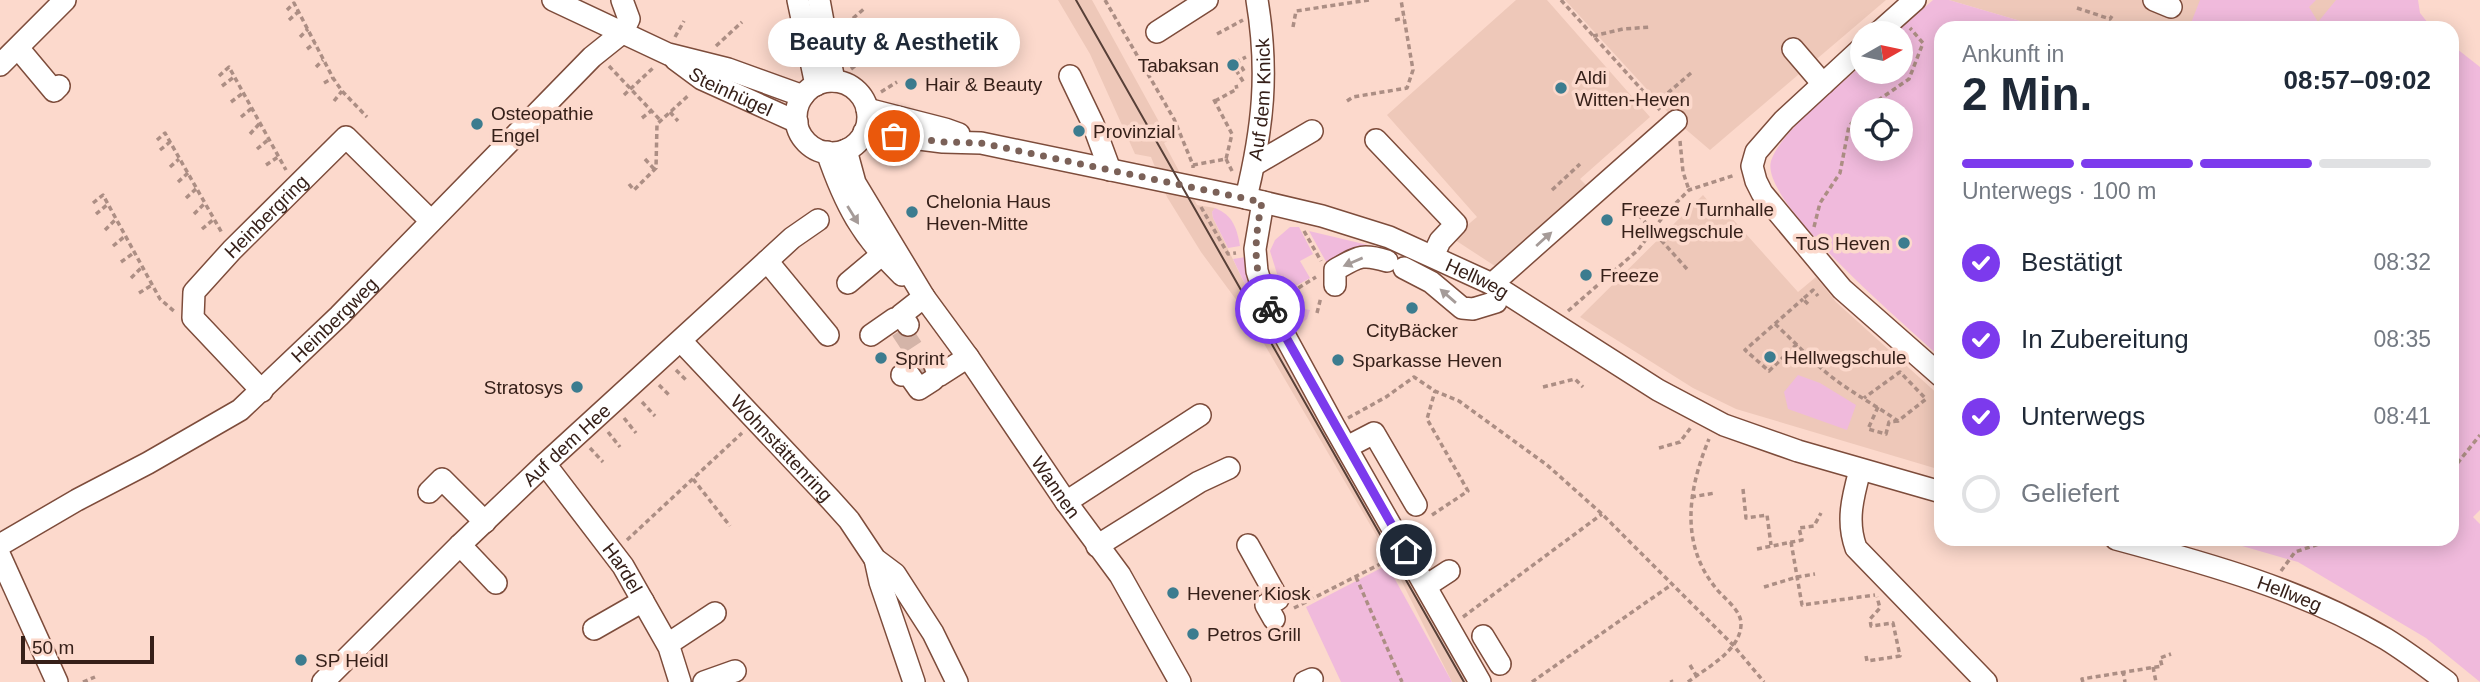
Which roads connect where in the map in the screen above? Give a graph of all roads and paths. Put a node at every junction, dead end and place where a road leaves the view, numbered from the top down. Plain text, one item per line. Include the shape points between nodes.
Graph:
1 (65, 0) edge
2 (553, 0) edge
3 (622, 0) edge
4 (798, 0) edge
5 (819, 0) edge
6 (1105, 0) edge
7 (1207, 0) edge
8 (1369, 0) edge
9 (1401, 0) edge
10 (1561, 0) edge
11 (1258, 6) edge
12 (1907, 7) edge
13 (865, 8) dead end
14 (2077, 8) dead end
15 (287, 10) dead end
16 (299, 11) junction
17 (2112, 16) dead end
18 (1404, 18) junction
19 (289, 20) dead end
20 (1395, 20) dead end
21 (1891, 21) edge
22 (742, 22) dead end
23 (847, 27) dead end
24 (1293, 27) dead end
25 (1651, 27) dead end
26 (308, 29) junction
27 (1157, 32) dead end
28 (622, 33) junction
29 (1217, 34) dead end
30 (1593, 36) junction
31 (300, 37) dead end
32 (314, 43) junction
33 (18, 48) junction
34 (307, 49) dead end
35 (1793, 49) dead end
36 (668, 54) junction
37 (1850, 59) edge
38 (323, 60) junction
39 (605, 62) dead end
40 (0, 65) edge
41 (316, 67) dead end
42 (1413, 67) junction
43 (1404, 69) dead end
44 (1236, 70) dead end
45 (705, 71) junction
46 (1690, 73) dead end
47 (219, 76) dead end
48 (234, 76) junction
49 (1070, 76) dead end
50 (333, 78) junction
51 (324, 83) dead end
52 (1822, 84) junction
53 (1236, 85) dead end
54 (1245, 85) dead end
55 (59, 86) dead end
56 (222, 86) dead end
57 (818, 87) junction
58 (630, 89) junction
59 (342, 91) junction
60 (243, 93) junction
61 (624, 95) dead end
62 (1882, 98) edge
63 (334, 101) dead end
64 (1347, 101) dead end
65 (231, 102) dead end
66 (1655, 104) junction
67 (252, 108) junction
68 (867, 109) junction
69 (651, 111) junction
70 (670, 112) junction
71 (241, 117) dead end
72 (367, 117) dead end
73 (642, 118) dead end
74 (661, 121) junction
75 (678, 121) dead end
76 (797, 122) junction
77 (1675, 123) joint
78 (260, 124) junction
79 (1850, 125) edge
80 (1312, 131) dead end
81 (864, 132) junction
82 (250, 134) dead end
83 (269, 139) junction
84 (157, 140) dead end
85 (1376, 140) dead end
86 (170, 142) junction
87 (981, 143) junction
88 (257, 149) dead end
89 (160, 150) dead end
90 (837, 151) junction
91 (278, 156) junction
92 (180, 159) junction
93 (645, 159) dead end
94 (1682, 161) dead end
95 (1580, 163) dead end
96 (265, 165) dead end
97 (1254, 165) junction
98 (1752, 166) junction
99 (170, 167) dead end
100 (655, 170) junction
101 (1110, 170) junction
102 (188, 173) junction
103 (1191, 175) junction
104 (178, 182) dead end
105 (629, 184) dead end
106 (295, 187) junction
107 (197, 188) junction
108 (1552, 190) dead end
109 (1689, 190) junction
110 (186, 198) dead end
111 (1254, 200) junction
112 (1627, 202) dead end
113 (93, 203) dead end
114 (205, 203) junction
115 (108, 204) junction
116 (1291, 208) junction
117 (96, 214) dead end
118 (194, 214) dead end
119 (117, 219) junction
120 (214, 219) junction
121 (818, 220) dead end
122 (1209, 220) dead end
123 (431, 221) junction
124 (202, 229) dead end
125 (105, 230) dead end
126 (1652, 230) junction
127 (125, 235) junction
128 (1802, 242) junction
129 (113, 246) dead end
130 (887, 249) junction
131 (232, 250) junction
132 (135, 251) junction
133 (1231, 254) dead end
134 (1433, 256) junction
135 (767, 261) junction
136 (121, 262) dead end
137 (143, 267) junction
138 (1687, 269) dead end
139 (131, 278) dead end
140 (1331, 278) joint
141 (848, 283) dead end
142 (152, 285) junction
143 (139, 293) dead end
144 (1494, 293) junction
145 (1818, 296) dead end
146 (924, 297) junction
147 (1803, 299) junction
148 (1808, 304) dead end
149 (193, 318) junction
150 (1555, 323) junction
151 (1775, 324) junction
152 (828, 335) dead end
153 (681, 341) junction
154 (1797, 344) junction
155 (968, 357) junction
156 (1389, 359) dead end
157 (1381, 364) dead end
158 (1934, 370) edge
159 (902, 375) dead end
160 (932, 375) junction
161 (1543, 387) dead end
162 (1583, 387) dead end
163 (262, 391) junction
164 (1435, 391) junction
165 (1864, 398) junction
166 (1878, 407) junction
167 (1200, 415) dead end
168 (1707, 416) junction
169 (757, 420) junction
170 (1898, 421) junction
171 (1334, 426) junction
172 (2480, 435) edge
173 (1346, 447) junction
174 (1659, 448) dead end
175 (2459, 461) edge
176 (439, 464) dead end
177 (545, 464) junction
178 (1228, 468) dead end
179 (1860, 470) junction
180 (693, 479) junction
181 (1743, 489) dead end
182 (1934, 490) edge
183 (429, 492) dead end
184 (1715, 493) dead end
185 (1691, 497) junction
186 (1066, 502) junction
187 (1416, 505) dead end
188 (1821, 513) dead end
189 (1602, 514) junction
190 (488, 519) junction
191 (730, 526) dead end
192 (1791, 542) junction
193 (1402, 544) junction
194 (0, 545) edge
195 (460, 545) junction
196 (1248, 545) dead end
197 (1771, 545) junction
198 (1097, 546) junction
199 (2140, 546) edge
200 (2313, 546) edge
201 (1757, 549) dead end
202 (613, 553) junction
203 (0, 556) edge
204 (876, 559) junction
205 (1877, 568) junction
206 (1449, 569) dead end
207 (1815, 574) dead end
208 (1797, 576) junction
209 (1356, 577) junction
210 (496, 583) dead end
211 (2270, 584) junction
212 (1672, 585) junction
213 (1426, 586) junction
214 (1764, 587) dead end
215 (1877, 594) junction
216 (643, 601) junction
217 (715, 613) dead end
218 (1274, 619) joint
219 (1449, 628) junction
220 (594, 629) dead end
221 (668, 644) junction
222 (1733, 645) junction
223 (1491, 651) dead end
224 (2171, 654) dead end
225 (1866, 656) dead end
226 (1690, 665) dead end
227 (2153, 667) junction
228 (735, 671) dead end
229 (2123, 671) junction
230 (1475, 673) edge
231 (1696, 676) junction
232 (95, 677) dead end
233 (57, 682) edge
234 (83, 682) edge
235 (323, 682) edge
236 (680, 682) edge
237 (704, 682) edge
238 (914, 682) edge
239 (957, 682) edge
240 (1180, 682) edge
241 (1402, 682) edge
242 (1532, 682) edge
243 (1688, 682) edge
244 (1764, 682) edge
245 (1986, 682) edge
246 (2083, 682) edge
247 (2125, 682) edge
248 (2156, 682) edge
249 (2447, 682) edge

1 - 33 street
2 - 28 street, Steinhügel
3 - 28 street via 629,19
4 - 57 street
5 - 57 street
6 - 103 path via 1174,119
7 - 27 street
8 - 24 path via 1296,11
9 - 18 path
10 - 30 path
11 - 29 path
11 - 97 street, Auf dem Knick via 1264,82
12 - 21 street
12 - 62 path via 1923,43 1909,79
13 - 23 path
14 - 17 path
15 - 16 path via 294,3
16 - 19 path
16 - 26 path
18 - 20 path
18 - 42 path
22 - 45 path via 713,48
25 - 30 path
26 - 31 path
26 - 32 path
28 - 36 street, Steinhügel
28 - 123 street, Heinbergweg via 592,57
30 - 66 path
32 - 34 path
32 - 38 path
33 - 40 street
33 - 55 street via 54,91
35 - 52 street
36 - 45 street, Steinhügel
36 - 58 path
37 - 52 street
38 - 41 path
38 - 50 path
39 - 58 path
42 - 43 path
42 - 64 path via 1407,88
44 - 54 path
45 - 57 street, Steinhügel
45 - 70 path
45 - 76 street, Steinhügel
46 - 66 path
47 - 48 path via 229,67
48 - 56 path
48 - 60 path
49 - 101 street
50 - 51 path
50 - 59 path
52 - 98 street via 1756,152
53 - 103 path via 1237,89 1214,99 1232,134 1226,159
57 - 68 street via 846,84 856,90
57 - 76 street via 796,113
58 - 61 path
58 - 69 path
59 - 63 path
59 - 72 path
60 - 65 path
60 - 67 path
66 - 77 path
67 - 71 path
67 - 78 path
68 - 81 street
68 - 87 street, Hellweg
69 - 73 path
69 - 74 path
70 - 74 path
70 - 75 path
74 - 100 path via 657,124
76 - 90 street via 806,142
144 -> 77 street
78 - 82 path
78 - 83 path
79 - 128 path via 1840,173
80 - 97 street
81 - 87 street, Hellweg
81 - 90 street
83 - 88 path
83 - 91 path
84 - 86 path via 165,133
85 - 134 street via 1456,224
86 - 89 path
86 - 92 path
87 - 101 street, Hellweg
90 - 130 street, Wannen
91 - 96 path
91 - 106 path
92 - 99 path
92 - 102 path
93 - 100 path
94 - 109 path
95 - 108 path
97 - 111 street, Auf dem Knick
98 - 109 path
98 - 128 street via 1762,193
100 - 105 path via 634,190
101 - 103 street, Hellweg
102 - 104 path
102 - 107 path
103 - 111 street, Hellweg
106 - 123 street, Heinbergring via 346,137
106 - 131 street, Heinbergring
107 - 110 path
107 - 114 path
109 - 126 path
111 - 116 street, Hellweg
111 - 171 street, Auf dem Knick via 1262,288
112 - 126 path
113 - 115 path via 103,195
114 - 118 path
114 - 120 path
115 - 117 path
115 - 119 path
116 - 134 street, Hellweg via 1376,233
116 - 140 path
119 - 125 path
119 - 127 path
120 - 124 path
120 - 131 path
121 - 135 street, Auf dem Hee
122 - 133 path
123 - 163 street, Heinbergweg
126 - 138 path
126 - 150 path via 1638,250
127 - 129 path
127 - 132 path
128 - 158 street via 1842,289
130 - 141 street
130 - 146 street, Wannen
131 - 149 street, Heinbergring via 194,292
132 - 136 path
132 - 137 path
134 - 144 street, Hellweg
135 - 152 street
135 - 153 street, Auf dem Hee
137 - 139 path
137 - 142 path
144 -> 140 street via 1473,309 1462,308 1432,282 1369,256 1335,270
142 - 143 path
142 - 149 path via 173,312
144 - 150 street, Hellweg
145 - 147 path via 1813,290
146 - 155 street, Wannen
146 - 160 street via 895,329
147 - 148 path
147 - 151 path
149 - 163 street
150 - 168 street, Hellweg
151 - 154 path
151 - 154 path via 1745,351 1769,371
153 - 169 street, Wohnstättenring
153 - 177 street, Auf dem Hee
154 - 165 path
155 - 160 street
155 - 186 street, Wannen
156 - 157 path
159 - 160 street via 907,372 919,389
161 - 162 path via 1575,379
163 - 194 street, Heinbergweg via 240,410 189,440
164 - 171 path via 1414,377
164 - 189 path via 1459,401 1547,464
164 - 193 path via 1427,419 1468,491
165 - 166 path
165 - 170 path via 1900,372 1926,399
166 - 170 path
166 - 170 path via 1868,429 1886,434 1889,422
167 - 186 street
168 - 174 path via 1680,442
168 - 179 street, Hellweg
168 - 185 path
169 - 180 path
169 - 204 street, Wohnstättenring via 849,520
171 - 173 street, Auf dem Knick
172 - 175 path
173 - 187 street via 1374,433
173 - 193 street, Auf dem Knick
176 - 190 street
177 - 190 street, Auf dem Hee
177 - 202 street, Hardel
178 - 198 street
179 - 182 street, Hellweg
179 - 205 street via 1852,500 1851,533 1856,548
180 - 191 path
180 - 202 path
181 - 197 path via 1746,518 1767,515
183 - 190 street via 442,479
184 - 185 path
185 - 222 path via 1697,554 1713,585 1742,622
186 - 198 street, Wannen
188 - 192 path via 1814,526 1799,528 1802,540
189 - 212 path
189 - 219 path
190 - 195 street, Auf dem Hee
192 - 197 path
192 - 208 path
193 - 209 path
193 - 213 street, Auf dem Knick
195 - 210 street
195 - 235 street, Auf dem Hee
196 - 218 street via 1278,599 1266,606
197 - 201 path
198 - 240 street, Wannen via 1120,575
199 - 211 street, Hellweg
200 - 211 path via 2295,552
202 - 216 street, Hardel
203 - 233 street
204 - 238 street, Wohnstättenring
204 - 239 street, Wohnstättenring via 895,574
205 - 215 path
205 - 245 street
206 - 213 street
207 - 208 path
208 - 214 path
208 - 215 path via 1802,605
209 - 218 path
209 - 241 path
211 - 249 street, Hellweg via 2385,639
212 - 222 path
212 - 242 path
213 - 219 street, Auf dem Knick
215 - 225 path via 1880,608 1871,626 1893,623 1900,656 1867,661
216 - 220 street
216 - 221 street, Hardel
217 - 221 street
219 - 230 street, Auf dem Knick
221 - 236 street, Hardel
222 - 231 path
222 - 244 path
223 - 230 street
224 - 227 path via 2161,658 2162,666
226 - 231 path
227 - 229 path
227 - 248 path
228 - 237 street
229 - 246 path
229 - 247 path
231 - 243 path
232 - 234 path

